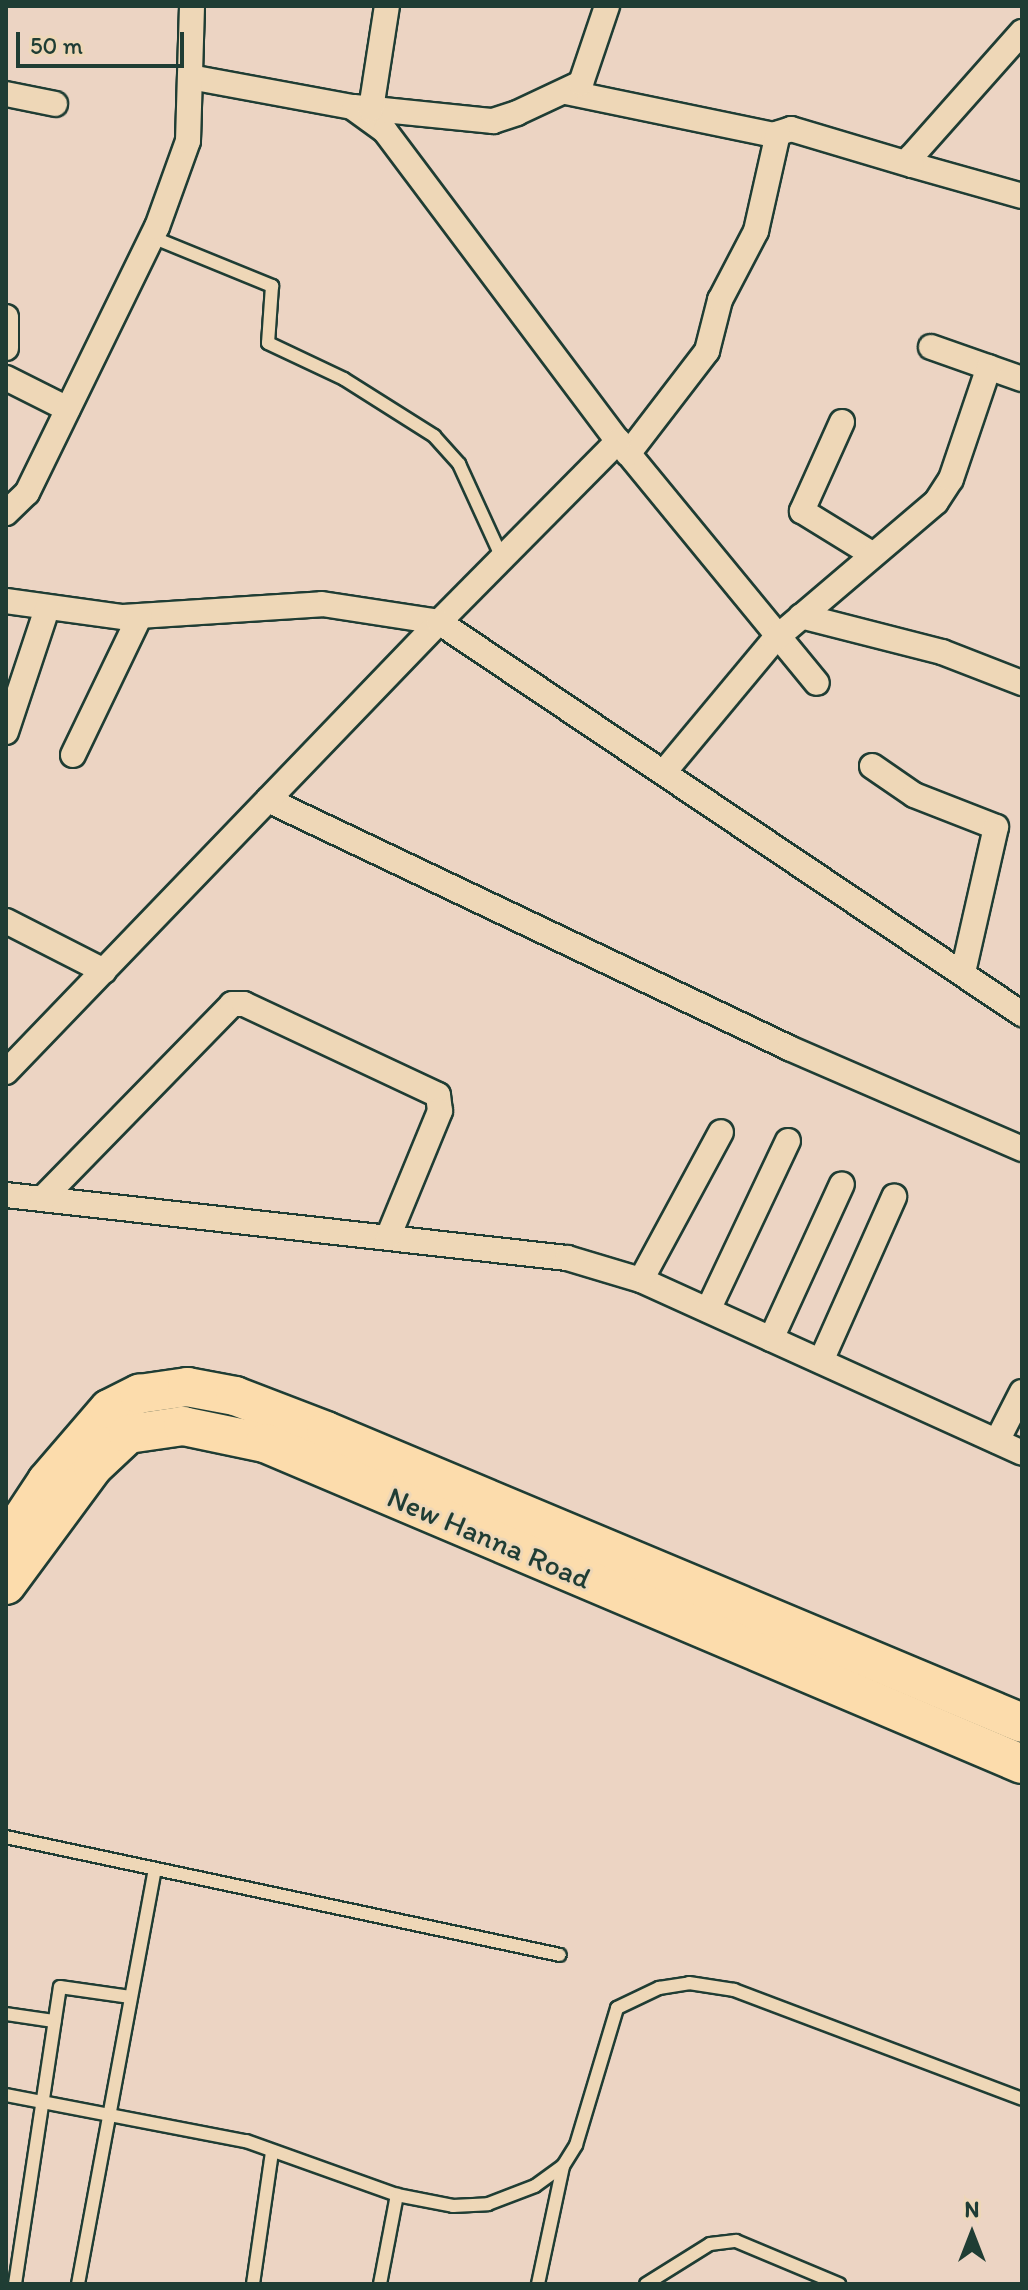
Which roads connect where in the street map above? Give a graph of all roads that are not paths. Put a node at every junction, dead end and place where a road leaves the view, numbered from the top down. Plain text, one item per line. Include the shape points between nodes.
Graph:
1 (192, 6) edge
2 (387, 6) edge
3 (607, 6) edge
4 (1022, 32) edge
5 (190, 77) junction
6 (566, 92) junction
7 (6, 94) edge
8 (55, 104) dead end
9 (361, 108) junction
10 (778, 133) junction
11 (912, 165) junction
12 (1022, 196) edge
13 (152, 237) junction
14 (6, 317) edge
15 (931, 347) dead end
16 (6, 348) edge
17 (989, 367) junction
18 (6, 378) edge
19 (1022, 379) edge
20 (68, 409) junction
21 (842, 422) dead end
22 (623, 447) junction
23 (6, 513) edge
24 (872, 554) junction
25 (502, 558) junction
26 (6, 601) edge
27 (47, 609) junction
28 (140, 616) junction
29 (801, 616) junction
30 (439, 622) junction
31 (775, 639) junction
32 (817, 683) dead end
33 (1022, 683) edge
34 (6, 732) edge
35 (73, 755) dead end
36 (872, 766) dead end
37 (664, 772) junction
38 (268, 800) junction
39 (6, 921) edge
40 (104, 971) junction
41 (963, 972) junction
42 (1022, 1014) edge
43 (6, 1072) edge
44 (721, 1132) dead end
45 (788, 1141) dead end
46 (1022, 1149) edge
47 (842, 1184) dead end
48 (6, 1195) edge
49 (894, 1197) dead end
50 (42, 1199) junction
51 (388, 1237) junction
52 (641, 1280) junction
53 (708, 1310) junction
54 (771, 1339) junction
55 (821, 1361) junction
56 (1022, 1392) edge
57 (997, 1441) junction
58 (1022, 1453) edge
59 (6, 1543) edge
60 (6, 1585) edge
61 (1022, 1723) edge
62 (1022, 1764) edge
63 (6, 1837) edge
64 (155, 1869) junction
65 (560, 1955) dead end
66 (130, 1997) junction
67 (6, 2014) edge
68 (54, 2021) junction
69 (6, 2095) edge
70 (1022, 2099) edge
71 (42, 2101) junction
72 (110, 2111) junction
73 (272, 2152) junction
74 (563, 2166) junction
75 (397, 2195) junction
76 (15, 2284) edge
77 (78, 2284) edge
78 (253, 2284) edge
79 (380, 2284) edge
80 (538, 2284) edge
81 (646, 2284) edge
82 (839, 2284) edge

1 - 5 street
2 - 9 street
3 - 6 street via 594,56 581,83
4 - 11 street via 914,151
5 - 9 street
5 - 13 street via 188,141
6 - 9 street via 493,121
6 - 10 street
7 - 8 street
9 - 22 street via 385,131
10 - 11 street via 791,129
10 - 22 street via 756,231 720,300 707,351
11 - 12 street
13 - 20 street
13 - 25 lane via 272,286 268,343 344,379 434,436 459,464
14 - 16 street
15 - 17 street
17 - 19 street
17 - 24 street via 951,479 936,502
18 - 20 street
20 - 23 street via 27,493
21 - 24 street via 802,511
22 - 25 street
22 - 31 street
24 - 29 street
25 - 30 street
26 - 27 street
27 - 28 street
27 - 34 street
28 - 30 street via 322,604
28 - 35 street
29 - 31 street
29 - 33 street via 942,652
30 - 37 street
30 - 38 street
31 - 32 street
31 - 37 street
36 - 41 street via 914,795 996,827
37 - 41 street
38 - 40 street
38 - 46 street via 789,1048
39 - 40 street
40 - 43 street
41 - 42 street
44 - 52 street
45 - 53 street
47 - 54 street
48 - 50 street
49 - 55 street
50 - 51 street
50 - 51 street via 232,1004 244,1004 438,1095 440,1111
51 - 52 street via 567,1258
52 - 53 street
53 - 54 street
54 - 55 street
55 - 57 street
56 - 57 street
57 - 58 street
59 - 61 main road, New Hanna Road via 47,1481 109,1409 139,1394 187,1387 235,1396 326,1431
60 - 62 main road, New Hanna Road via 93,1467 128,1434 183,1426 265,1443
63 - 64 lane
64 - 65 lane
64 - 66 lane
66 - 68 lane via 60,1987
66 - 72 lane
67 - 68 lane
68 - 71 lane
69 - 71 lane
70 - 74 lane via 734,1990 674,1985 617,2008 576,2145
71 - 72 lane
71 - 76 lane
72 - 73 lane
72 - 77 lane
73 - 75 lane
73 - 78 lane
74 - 75 lane via 535,2186 488,2204 453,2206
74 - 80 lane
75 - 79 lane
81 - 82 lane via 710,2244 736,2241

